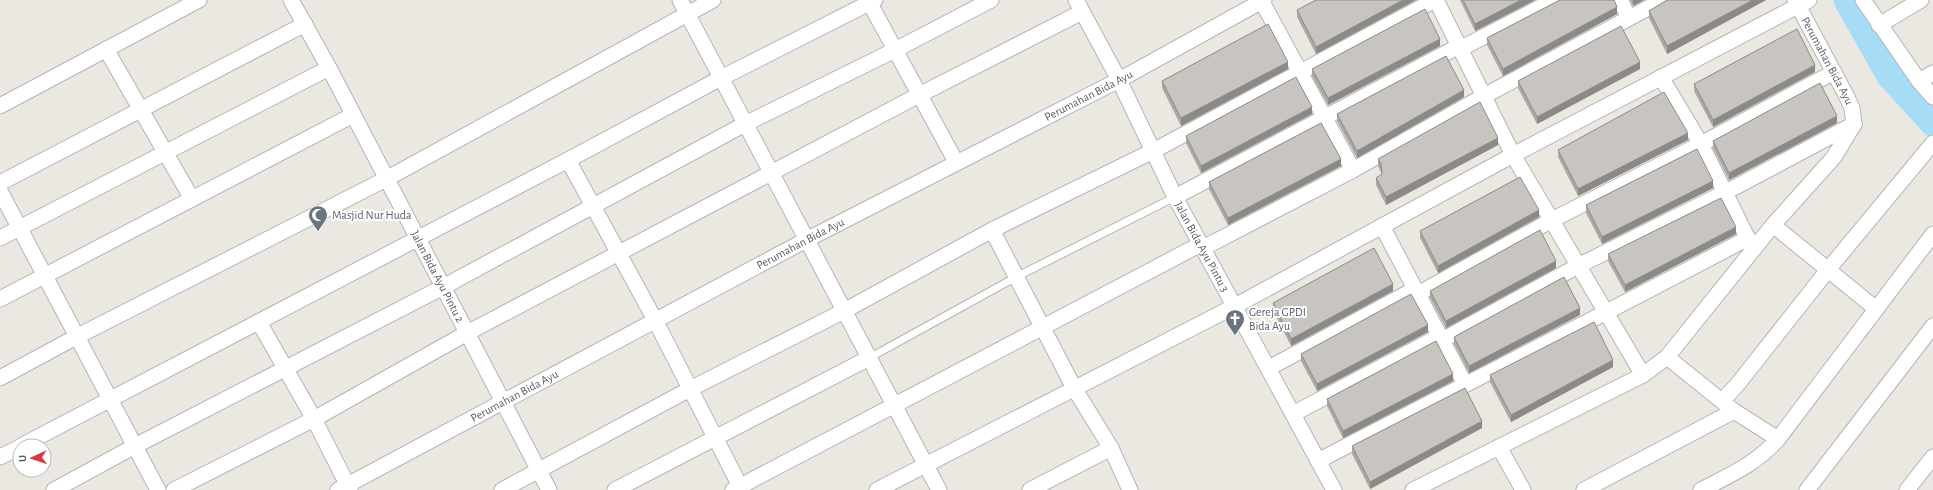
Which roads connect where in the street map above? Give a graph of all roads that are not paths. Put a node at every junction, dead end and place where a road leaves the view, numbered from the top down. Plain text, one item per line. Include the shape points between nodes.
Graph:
1 (199, 0) edge
2 (292, 0) edge
3 (680, 0) edge
4 (713, 0) edge
5 (991, 0) edge
6 (1262, 0) edge
7 (1554, 0) edge
8 (1620, 0) edge
9 (1663, 0) edge
10 (1863, 0) edge
11 (870, 1) edge
12 (1438, 1) edge
13 (1800, 2) edge
14 (1915, 2) edge
15 (1079, 6) edge
16 (687, 13) junction
17 (1629, 18) junction
18 (305, 24) junction
19 (1879, 25) junction
20 (1460, 48) junction
21 (106, 49) junction
22 (895, 50) junction
23 (329, 68) junction
24 (1299, 72) junction
25 (1834, 72) junction
26 (1933, 73) edge
27 (721, 78) junction
28 (1661, 78) junction
29 (1119, 80) junction
30 (1919, 81) junction
31 (919, 95) junction
32 (1484, 96) junction
33 (1933, 97) edge
34 (0, 106) edge
35 (140, 109) junction
36 (353, 115) junction
37 (1324, 119) junction
38 (745, 124) junction
39 (1854, 124) junction
40 (1700, 144) junction
41 (1932, 144) edge
42 (1153, 151) junction
43 (166, 154) junction
44 (1513, 155) junction
45 (568, 160) junction
46 (956, 162) junction
47 (1353, 170) junction
48 (771, 174) junction
49 (386, 179) junction
50 (0, 183) edge
51 (0, 191) edge
52 (1726, 192) junction
53 (1175, 197) junction
54 (192, 199) junction
55 (593, 206) junction
56 (1552, 220) junction
57 (1773, 225) junction
58 (1382, 226) junction
59 (19, 228) junction
60 (992, 230) junction
61 (1933, 234) edge
62 (0, 238) edge
63 (418, 238) junction
64 (806, 240) junction
65 (1750, 244) junction
66 (1202, 246) junction
67 (619, 254) junction
68 (1578, 266) junction
69 (1828, 271) junction
70 (44, 276) junction
71 (1018, 276) junction
72 (443, 287) junction
73 (1417, 291) junction
74 (0, 299) edge
75 (1236, 306) junction
76 (1875, 308) junction
77 (844, 311) junction
78 (1607, 313) junction
79 (655, 320) junction
80 (259, 322) junction
81 (1933, 326) edge
82 (1043, 327) junction
83 (468, 333) junction
84 (76, 337) junction
85 (1441, 338) junction
86 (1667, 357) junction
87 (869, 358) junction
88 (285, 368) junction
89 (1269, 368) junction
90 (1643, 375) junction
91 (0, 378) edge
92 (1465, 384) junction
93 (1074, 388) junction
94 (690, 389) junction
95 (109, 399) junction
96 (503, 401) junction
97 (1722, 401) junction
98 (894, 405) junction
99 (1734, 411) junction
100 (1293, 414) junction
101 (314, 419) junction
102 (36, 438) edge
103 (715, 438) junction
104 (1778, 439) junction
105 (135, 446) junction
106 (1499, 447) junction
107 (1111, 448) junction
108 (12, 451) edge
109 (0, 457) edge
110 (1933, 457) edge
111 (1318, 461) junction
112 (926, 464) junction
113 (538, 470) junction
114 (345, 488) edge
115 (738, 489) edge
116 (54, 490) edge
117 (158, 490) edge
118 (174, 490) edge
119 (502, 490) edge
120 (549, 490) edge
121 (615, 490) edge
122 (877, 490) edge
123 (939, 490) edge
124 (1030, 490) edge
125 (1130, 490) edge
126 (1334, 490) edge
127 (1413, 490) edge
128 (1523, 490) edge
129 (1584, 490) edge
130 (1701, 490) edge
131 (1807, 490) edge
132 (1907, 490) edge

1 - 21 street
2 - 18 street, Jalan Bida Ayu Pintu 2
3 - 16 street
4 - 16 street
5 - 22 street
6 - 24 street
6 - 29 street, Perumahan Bida Ayu
7 - 20 street
8 - 17 street
9 - 17 street
10 - 19 street
11 - 22 street
11 - 27 street
12 - 20 street
12 - 24 street
13 - 25 street, Perumahan Bida Ayu
13 - 28 street
14 - 19 street
15 - 29 street, Jalan Bida Ayu Pintu 3
15 - 31 street
16 - 27 street
16 - 49 street
17 - 32 street
18 - 23 street, Jalan Bida Ayu Pintu 2
18 - 35 street
19 - 30 street
20 - 32 street
20 - 37 street
21 - 34 street
21 - 35 street
22 - 31 street
22 - 38 street
23 - 36 street, Jalan Bida Ayu Pintu 2
23 - 43 street
24 - 37 street
24 - 42 street
25 - 39 street, Perumahan Bida Ayu via 1852,108
25 - 40 street
26 - 30 street
27 - 38 street
27 - 45 street
28 - 40 street
28 - 44 street
29 - 42 street, Jalan Bida Ayu Pintu 3
29 - 46 street, Perumahan Bida Ayu
30 - 33 street
31 - 46 street
31 - 48 street
32 - 44 street
32 - 47 street
35 - 43 street
35 - 50 street
36 - 49 street, Jalan Bida Ayu Pintu 2
36 - 54 street
37 - 47 street
37 - 53 street
38 - 48 street
38 - 55 street
39 - 52 street
39 - 57 street via 1834,157
40 - 52 street
40 - 56 street
41 - 69 street
42 - 53 street, Jalan Bida Ayu Pintu 3
42 - 60 street
43 - 54 street
43 - 59 street
44 - 56 street
44 - 58 street
45 - 55 street
45 - 63 street
46 - 64 street, Perumahan Bida Ayu
47 - 66 street
48 - 64 street
48 - 67 street
49 - 63 street, Jalan Bida Ayu Pintu 2
49 - 84 street
51 - 59 street
52 - 65 street
52 - 68 street
53 - 66 street, Jalan Bida Ayu Pintu 3
53 - 71 lane
54 - 70 street
55 - 67 street
55 - 72 street
56 - 68 street
56 - 73 street
57 - 65 street
57 - 69 street
58 - 73 street
58 - 75 street
59 - 62 street
59 - 70 street
60 - 71 street
60 - 77 street
61 - 76 street
63 - 72 street, Jalan Bida Ayu Pintu 2
63 - 80 street
64 - 77 street
64 - 79 street, Perumahan Bida Ayu
65 - 78 street
65 - 86 street
66 - 75 street, Jalan Bida Ayu Pintu 3
66 - 82 street
67 - 79 street
67 - 83 street
68 - 78 street
68 - 85 street
69 - 76 street
69 - 97 street
70 - 74 street
70 - 84 street
71 - 82 street
71 - 87 lane
72 - 83 street, Jalan Bida Ayu Pintu 2
72 - 88 street
73 - 85 street
73 - 89 street
75 - 89 street, Jalan Bida Ayu Pintu 3
75 - 93 street
76 - 104 street
77 - 87 street
77 - 94 street
78 - 90 street
78 - 92 street
79 - 94 street
79 - 96 street, Perumahan Bida Ayu
80 - 88 street
80 - 95 street
81 - 131 street
82 - 93 street
82 - 98 street
83 - 96 street, Jalan Bida Ayu Pintu 2
83 - 101 street
84 - 91 street
84 - 95 street
85 - 92 street
85 - 100 street
86 - 90 street
86 - 97 street
87 - 98 street
87 - 103 street
88 - 101 street
88 - 105 street
89 - 100 street, Jalan Bida Ayu Pintu 3
90 - 106 street
92 - 111 street
93 - 107 street
93 - 112 street
94 - 103 street
94 - 113 street
95 - 102 street
95 - 105 street
96 - 113 street, Jalan Bida Ayu Pintu 2
96 - 114 street, Perumahan Bida Ayu
97 - 99 street
98 - 112 street
98 - 115 street
99 - 104 street
99 - 129 street
100 - 111 street, Jalan Bida Ayu Pintu 3
101 - 114 street
101 - 118 street
103 - 115 street
103 - 121 street
104 - 130 street via 1753,463
105 - 116 street
105 - 117 street
106 - 127 street
106 - 128 street
107 - 124 street
107 - 125 street
108 - 109 street
110 - 132 street
111 - 126 street, Jalan Bida Ayu Pintu 3
112 - 122 street
112 - 123 street
113 - 119 street
113 - 120 street, Jalan Bida Ayu Pintu 2

